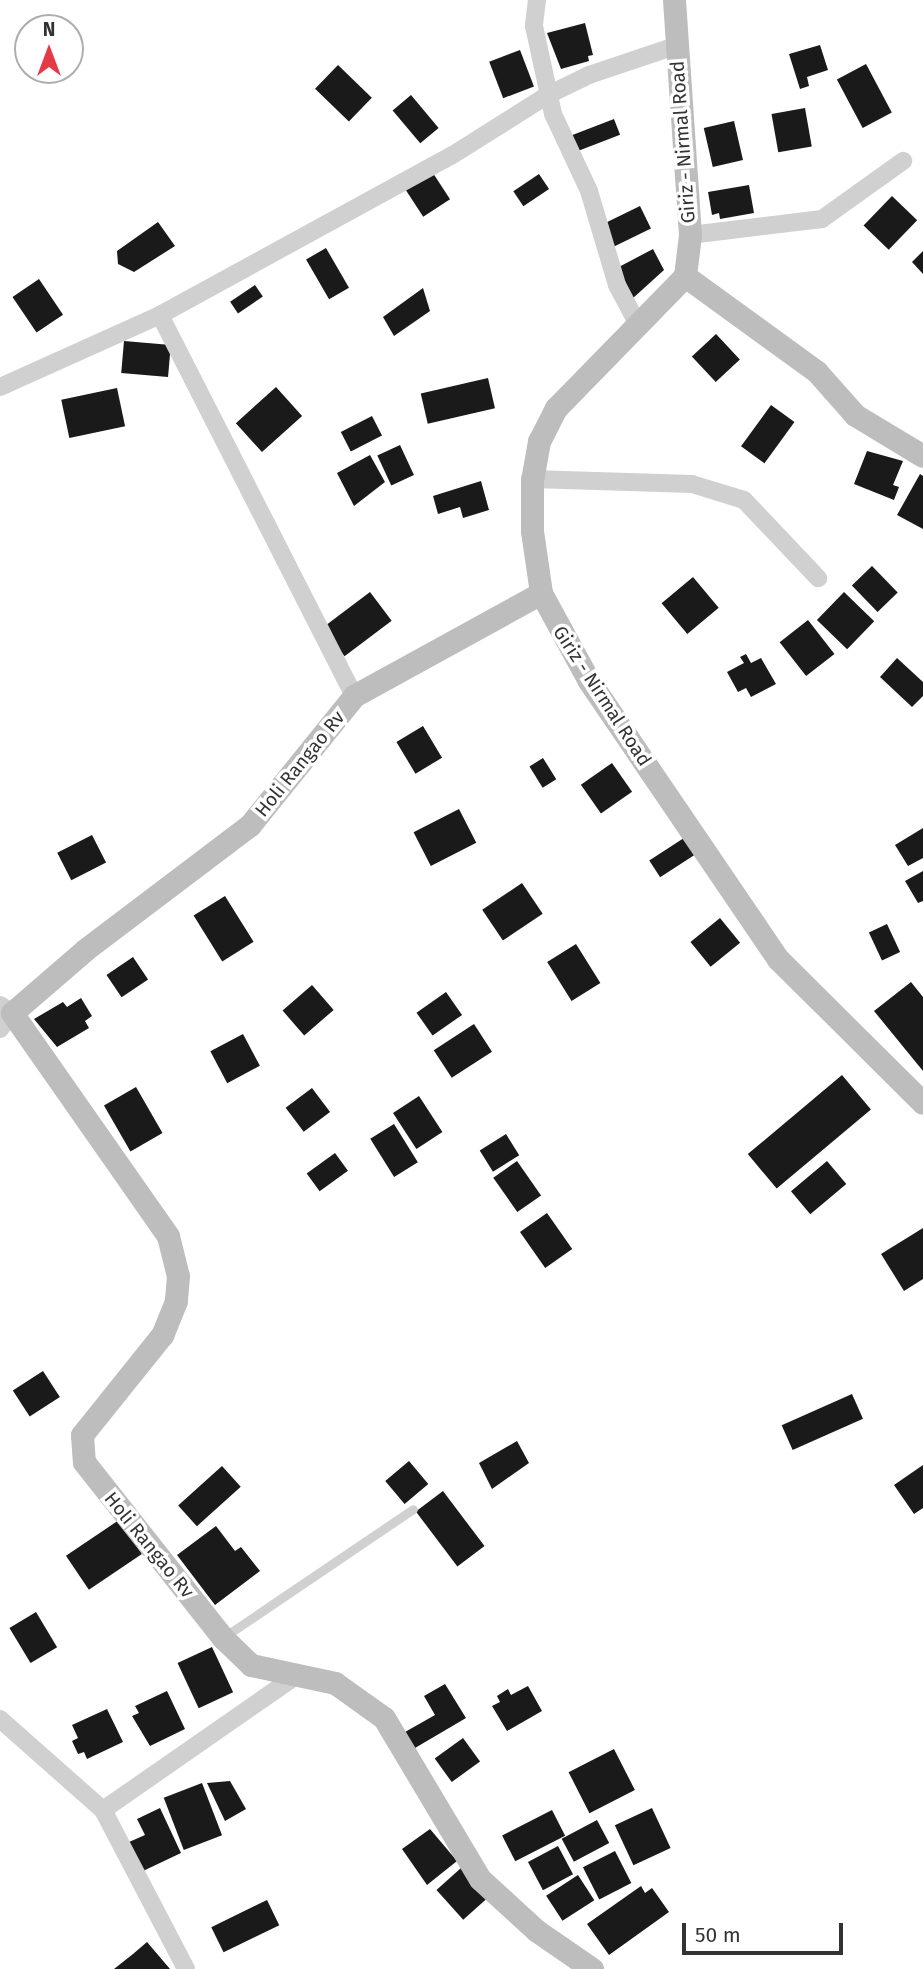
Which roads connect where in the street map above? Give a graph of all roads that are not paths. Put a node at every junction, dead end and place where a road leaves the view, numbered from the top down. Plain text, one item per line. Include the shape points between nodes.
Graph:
1 (537, 0) edge
2 (674, 0) edge
3 (675, 46) junction
4 (548, 95) junction
5 (903, 161) dead end
6 (690, 235) junction
7 (685, 276) junction
8 (160, 315) junction
9 (636, 321) junction
10 (0, 387) edge
11 (923, 456) edge
12 (531, 479) junction
13 (818, 578) dead end
14 (541, 593) junction
15 (354, 696) junction
16 (4, 1016) edge
17 (923, 1103) edge
18 (413, 1509) dead end
19 (223, 1638) junction
20 (299, 1674) junction
21 (0, 1719) edge
22 (103, 1810) junction
23 (186, 1969) edge
24 (592, 1969) edge

1 - 4 street via 534,26
2 - 3 street, Giriz - Nirmal Road
3 - 4 street via 627,60
3 - 6 street, Giriz - Nirmal Road
4 - 8 street via 451,156
4 - 9 street via 589,191 617,285
5 - 6 street via 822,219
6 - 7 street, Giriz - Nirmal Road
7 - 9 street, Giriz - Nirmal Road
7 - 11 street via 817,372 855,415
8 - 10 street
8 - 15 street
9 - 12 street, Giriz - Nirmal Road via 556,408 539,441
12 - 13 street via 692,484 744,500
12 - 14 street, Giriz - Nirmal Road via 531,531
14 - 15 street, Holi Rangao Rv
14 - 17 street, Giriz - Nirmal Road via 576,661 778,959
15 - 16 street, Holi Rangao Rv via 250,825
16 - 19 street, Holi Rangao Rv via 168,1236 178,1276 176,1301 162,1335 100,1409 82,1435 80,1449 108,1495
18 - 19 lane
19 - 20 street, Holi Rangao Rv via 251,1665
20 - 22 street
20 - 24 street, Holi Rangao Rv via 335,1683 384,1718 480,1879 537,1931
21 - 22 street
22 - 23 street

